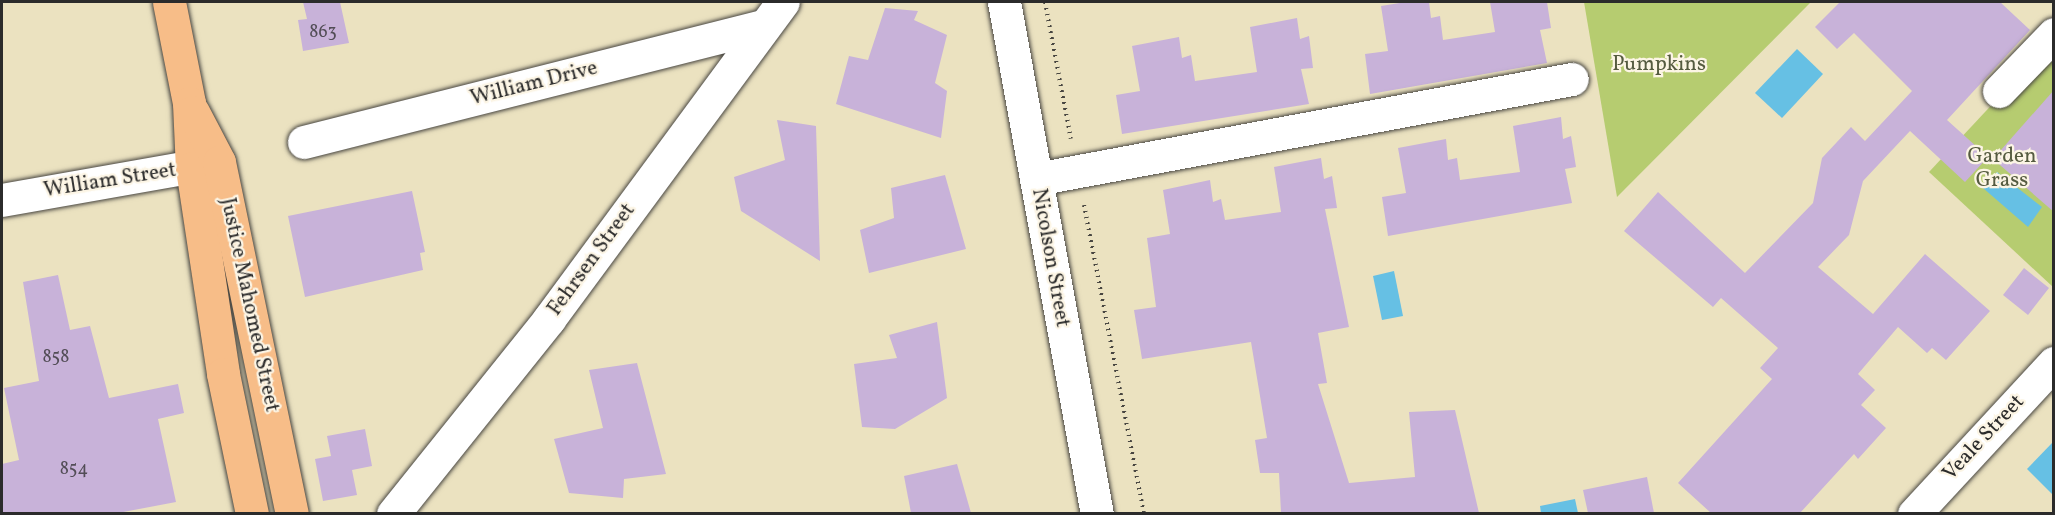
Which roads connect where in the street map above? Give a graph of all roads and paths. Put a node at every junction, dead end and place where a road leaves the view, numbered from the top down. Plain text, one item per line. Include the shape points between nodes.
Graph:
1 (169, 2) edge
2 (1004, 2) edge
3 (1045, 2) edge
4 (774, 14) edge
5 (2054, 34) edge
6 (1572, 79) dead end
7 (1999, 91) dead end
8 (304, 142) dead end
9 (206, 165) junction
10 (1078, 172) junction
11 (1036, 179) junction
12 (2, 200) edge
13 (2054, 363) edge
14 (252, 513) edge
15 (292, 513) edge
16 (393, 513) edge
17 (1097, 513) edge
18 (1144, 513) edge
19 (1914, 513) edge

1 - 9 main road, Justice Mahomed Street
2 - 11 street, Nicolson Street
3 - 10 path
4 - 8 street, William Drive
4 - 16 street, Fehrsen Street via 549,319
5 - 7 street
6 - 10 street
9 - 12 street, William Street via 143,172
9 - 14 main road, Justice Mahomed Street via 223,374
9 - 15 main road, Justice Mahomed Street
10 - 11 street
10 - 18 path
11 - 17 street, Nicolson Street
13 - 19 street, Veale Street

